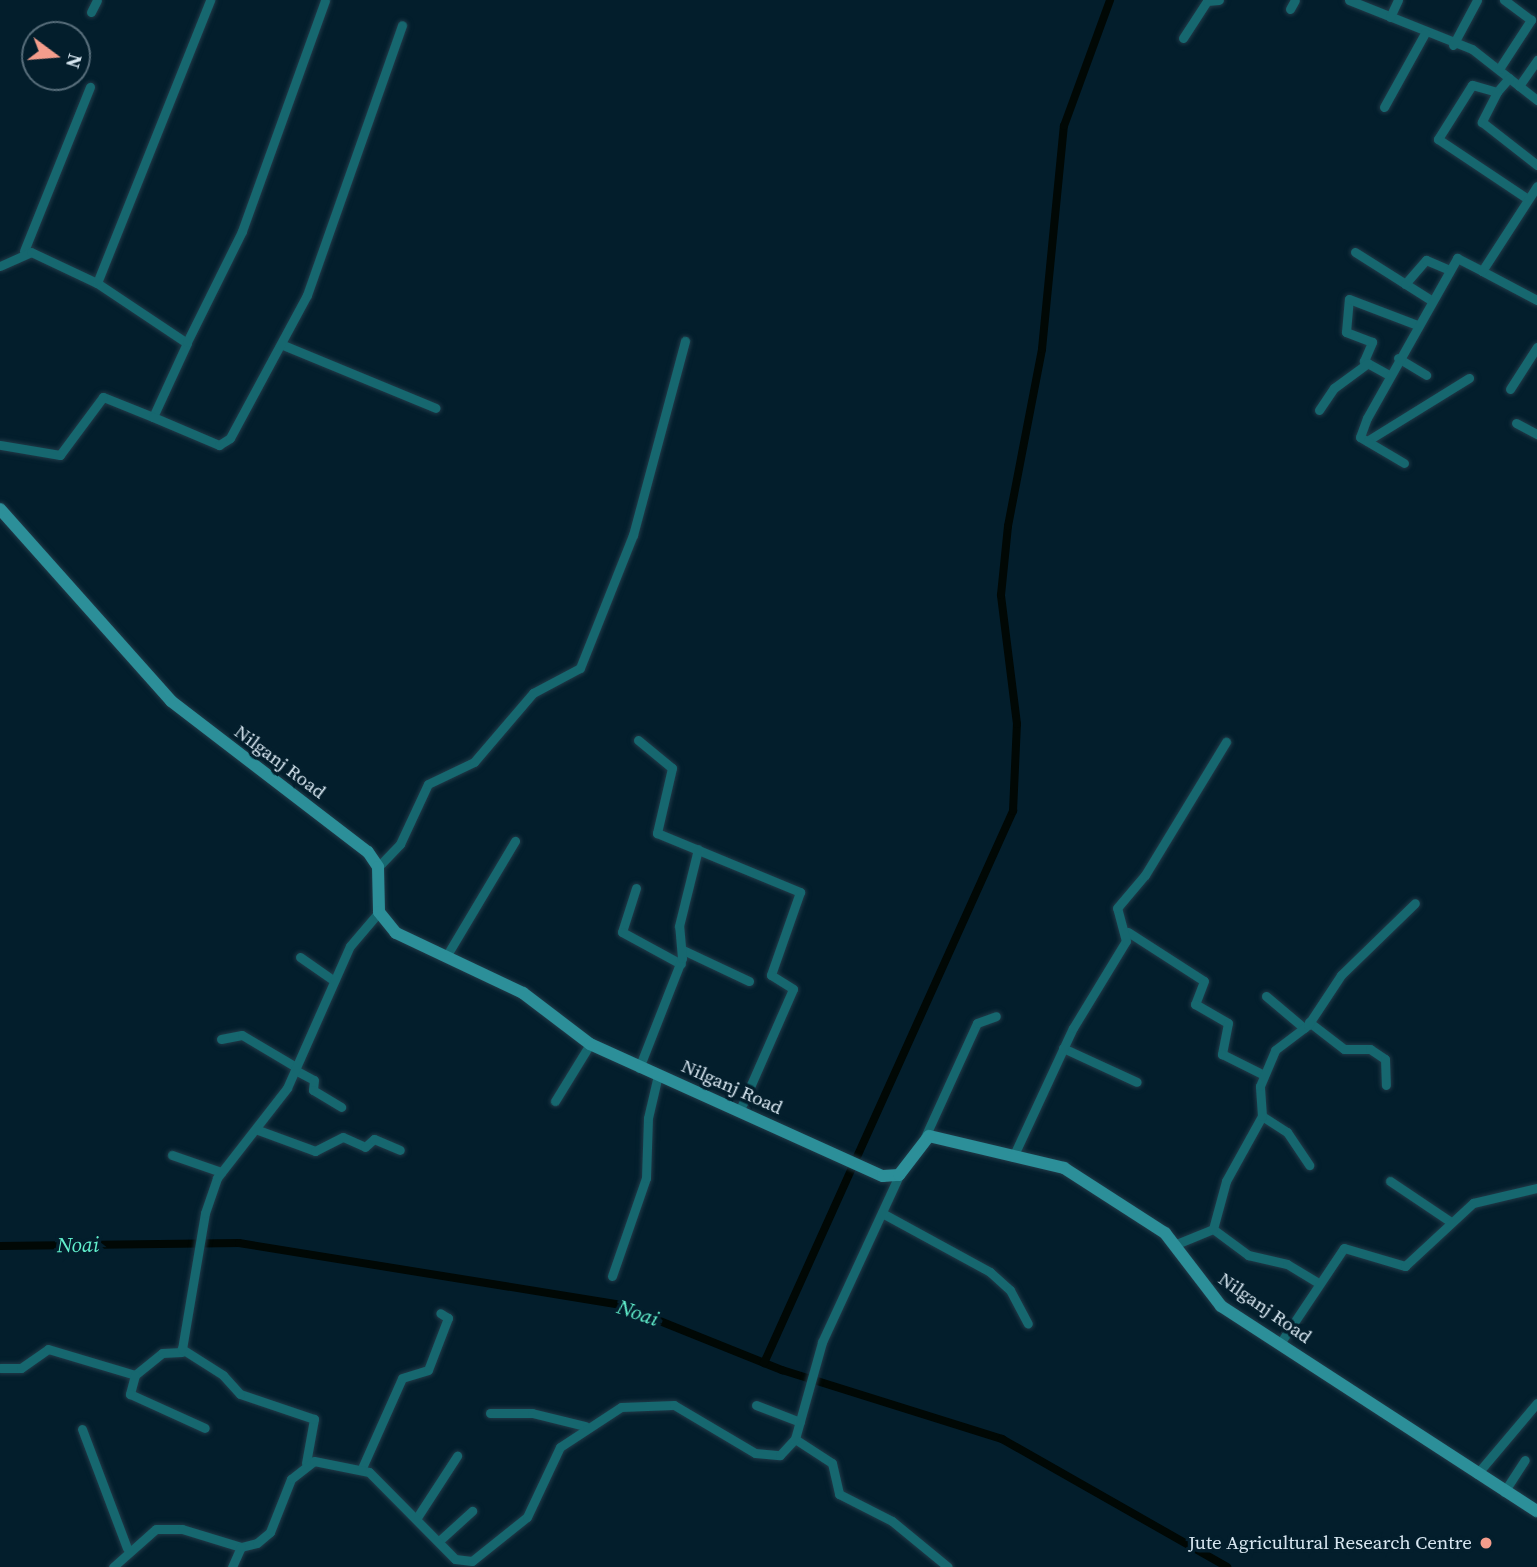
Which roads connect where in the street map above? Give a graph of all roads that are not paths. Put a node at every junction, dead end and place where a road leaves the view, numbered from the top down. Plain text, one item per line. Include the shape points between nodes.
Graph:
1 (97, 0) edge
2 (210, 0) edge
3 (325, 0) edge
4 (1219, 0) edge
5 (1349, 0) edge
6 (1398, 0) edge
7 (1477, 0) edge
8 (1504, 0) edge
9 (91, 12) dead end
10 (1390, 17) junction
11 (402, 25) dead end
12 (1425, 33) junction
13 (1182, 38) dead end
14 (1453, 45) junction
15 (1537, 60) edge
16 (1499, 69) junction
17 (1509, 78) junction
18 (1519, 86) junction
19 (88, 91) edge
20 (1497, 92) junction
21 (1537, 100) edge
22 (1384, 107) dead end
23 (1537, 165) edge
24 (1537, 186) edge
25 (1528, 199) junction
26 (24, 251) junction
27 (1355, 252) dead end
28 (0, 266) edge
29 (1450, 270) junction
30 (1482, 271) junction
31 (97, 283) junction
32 (1405, 284) junction
33 (1431, 300) junction
34 (1537, 300) edge
35 (1417, 326) junction
36 (685, 341) dead end
37 (187, 342) junction
38 (283, 345) junction
39 (1537, 347) edge
40 (1398, 358) junction
41 (1368, 363) junction
42 (1389, 375) junction
43 (1426, 376) dead end
44 (1469, 379) dead end
45 (1510, 389) dead end
46 (436, 408) dead end
47 (1319, 410) dead end
48 (153, 417) junction
49 (1516, 423) dead end
50 (1537, 434) edge
51 (1367, 441) junction
52 (0, 445) edge
53 (1404, 463) dead end
54 (0, 509) edge
55 (638, 740) dead end
56 (1226, 742) dead end
57 (514, 841) dead end
58 (698, 849) junction
59 (378, 867) junction
60 (636, 888) dead end
61 (1415, 903) dead end
62 (379, 912) junction
63 (1128, 932) junction
64 (683, 950) junction
65 (447, 955) junction
66 (300, 957) dead end
67 (681, 964) junction
68 (333, 980) junction
69 (749, 981) dead end
70 (1266, 996) dead end
71 (996, 1016) dead end
72 (1307, 1025) junction
73 (221, 1039) dead end
74 (590, 1044) junction
75 (1063, 1048) junction
76 (639, 1068) junction
77 (295, 1069) junction
78 (658, 1075) junction
79 (1264, 1075) junction
80 (1137, 1082) dead end
81 (1386, 1085) dead end
82 (555, 1101) dead end
83 (341, 1107) dead end
84 (740, 1110) junction
85 (1262, 1116) junction
86 (258, 1130) junction
87 (925, 1137) junction
88 (400, 1150) dead end
89 (172, 1155) dead end
90 (1013, 1157) junction
91 (1309, 1165) dead end
92 (221, 1172) junction
93 (899, 1175) junction
94 (1390, 1181) dead end
95 (1537, 1188) edge
96 (882, 1213) junction
97 (1451, 1222) junction
98 (1213, 1229) junction
99 (1174, 1245) junction
100 (612, 1276) dead end
101 (1319, 1283) junction
102 (440, 1314) dead end
103 (1028, 1324) dead end
104 (1281, 1342) junction
105 (182, 1352) junction
106 (0, 1368) edge
107 (135, 1374) junction
108 (1537, 1403) edge
109 (756, 1405) dead end
110 (490, 1413) dead end
111 (800, 1422) junction
112 (585, 1426) junction
113 (205, 1428) dead end
114 (82, 1429) dead end
115 (795, 1439) junction
116 (457, 1456) dead end
117 (1525, 1460) dead end
118 (306, 1463) junction
119 (362, 1468) junction
120 (1478, 1474) junction
121 (1504, 1492) junction
122 (472, 1511) dead end
123 (1537, 1511) edge
124 (418, 1516) junction
125 (439, 1541) junction
126 (241, 1547) junction
127 (127, 1548) junction
128 (113, 1567) edge
129 (232, 1567) edge
130 (948, 1567) edge

1 - 9 street
2 - 31 street
3 - 37 street via 242,231
4 - 13 street via 1207,2
5 - 10 street
6 - 10 street
7 - 14 street
8 - 16 street via 1531,20
10 - 12 street
11 - 38 street via 318,266
12 - 14 street
12 - 22 street
14 - 16 street
15 - 18 street
16 - 17 street
17 - 18 street
17 - 20 street
18 - 21 street
19 - 26 street
20 - 23 street via 1482,122
20 - 25 street via 1472,85 1438,139
24 - 25 street
25 - 30 street
26 - 28 street
26 - 31 street
27 - 32 street
29 - 30 street via 1458,257
29 - 32 street via 1427,260
29 - 33 street
30 - 34 street
31 - 37 street
32 - 33 street
33 - 35 street
35 - 40 street
35 - 41 street via 1350,298 1346,332 1373,344 1364,359
36 - 59 street via 633,535 583,663 566,679 533,693 474,762 428,784 400,844
37 - 48 street
38 - 46 street
38 - 48 street via 222,445
39 - 45 street
40 - 42 street
40 - 43 street
41 - 42 street
41 - 47 street via 1334,388
42 - 51 street via 1360,436
44 - 51 street
48 - 52 street via 103,397 60,455
49 - 50 street
51 - 53 street
54 - 59 street, Nilganj Road via 171,701
55 - 58 street via 672,768 656,831
56 - 63 street via 1145,875 1117,908
57 - 65 street
58 - 64 street via 679,926
58 - 84 street via 800,892 771,975 793,989
59 - 62 street
60 - 67 street via 622,932
61 - 72 street via 1341,975
62 - 65 street, Nilganj Road via 396,933
62 - 68 street via 359,932
63 - 75 street
63 - 79 street via 1204,981 1195,1004 1229,1025 1222,1054
64 - 67 street
64 - 69 street
65 - 74 street, Nilganj Road via 523,993
66 - 68 street
67 - 76 street
68 - 77 street
70 - 72 street
71 - 87 street via 977,1023
72 - 79 street via 1276,1050
72 - 81 street via 1345,1049 1370,1049 1385,1059
73 - 77 street via 242,1035
74 - 76 street, Nilganj Road
74 - 82 street
75 - 80 street
75 - 90 street
76 - 78 street, Nilganj Road
77 - 83 street via 314,1080 313,1090
77 - 86 street
78 - 84 street, Nilganj Road
78 - 100 street via 648,1118 646,1178
79 - 85 street
84 - 93 street, Nilganj Road via 869,1170
85 - 91 street via 1287,1132
85 - 98 street via 1226,1181
86 - 88 street via 315,1150 343,1137 365,1147 374,1139
86 - 92 street
87 - 90 street, Nilganj Road
87 - 93 street
89 - 92 street
90 - 99 street, Nilganj Road via 1064,1168 1161,1229
92 - 105 street via 205,1213
93 - 96 street
94 - 97 street
95 - 97 street via 1478,1200
96 - 103 street via 990,1272 1010,1290
96 - 111 street via 822,1342
97 - 101 street via 1414,1262 1397,1265 1348,1247
98 - 99 street
98 - 101 street via 1250,1256 1287,1264
99 - 104 street, Nilganj Road via 1214,1301
101 - 104 street
102 - 119 street via 448,1318 428,1370 401,1378
104 - 120 street, Nilganj Road
105 - 107 street via 162,1353
105 - 118 street via 223,1375 240,1394 314,1419
106 - 107 street via 21,1368 48,1349
107 - 113 street via 130,1394
108 - 120 street
109 - 111 street
110 - 112 street via 532,1413
111 - 115 street
112 - 115 street via 621,1407 674,1405 764,1456 780,1455
112 - 125 street via 560,1447 519,1525 466,1562
114 - 127 street
115 - 130 street via 832,1462 839,1494 892,1521
116 - 124 street
117 - 121 street
118 - 119 street
118 - 126 street via 290,1479 265,1539
119 - 124 street
120 - 121 street, Nilganj Road
121 - 123 street, Nilganj Road
122 - 125 street
124 - 125 street
126 - 127 street via 169,1527
126 - 129 street
127 - 128 street

